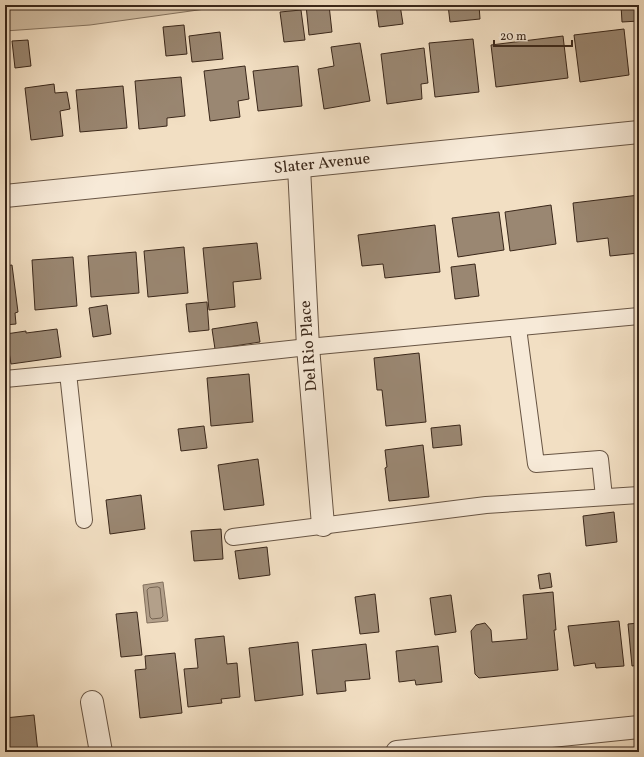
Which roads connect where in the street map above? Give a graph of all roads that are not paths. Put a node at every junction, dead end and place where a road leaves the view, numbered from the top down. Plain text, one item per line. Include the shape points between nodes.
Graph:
1 (639, 132) edge
2 (299, 167) junction
3 (5, 196) edge
4 (639, 316) edge
5 (518, 328) junction
6 (308, 347) junction
7 (68, 373) junction
8 (5, 379) edge
9 (639, 495) edge
10 (604, 497) junction
11 (84, 520) dead end
12 (323, 525) junction
13 (233, 537) dead end
14 (92, 702) dead end
15 (639, 727) edge
16 (101, 752) edge
17 (397, 752) edge

1 - 2 street, Slater Avenue
2 - 3 street, Slater Avenue
2 - 6 street, Del Rio Place
4 - 5 lane
5 - 6 lane
5 - 10 lane via 536,464 600,459
6 - 7 lane
6 - 12 street, Del Rio Place
7 - 8 lane
7 - 11 lane
9 - 10 lane
10 - 12 lane via 486,505
12 - 13 lane
14 - 16 street
15 - 17 street

